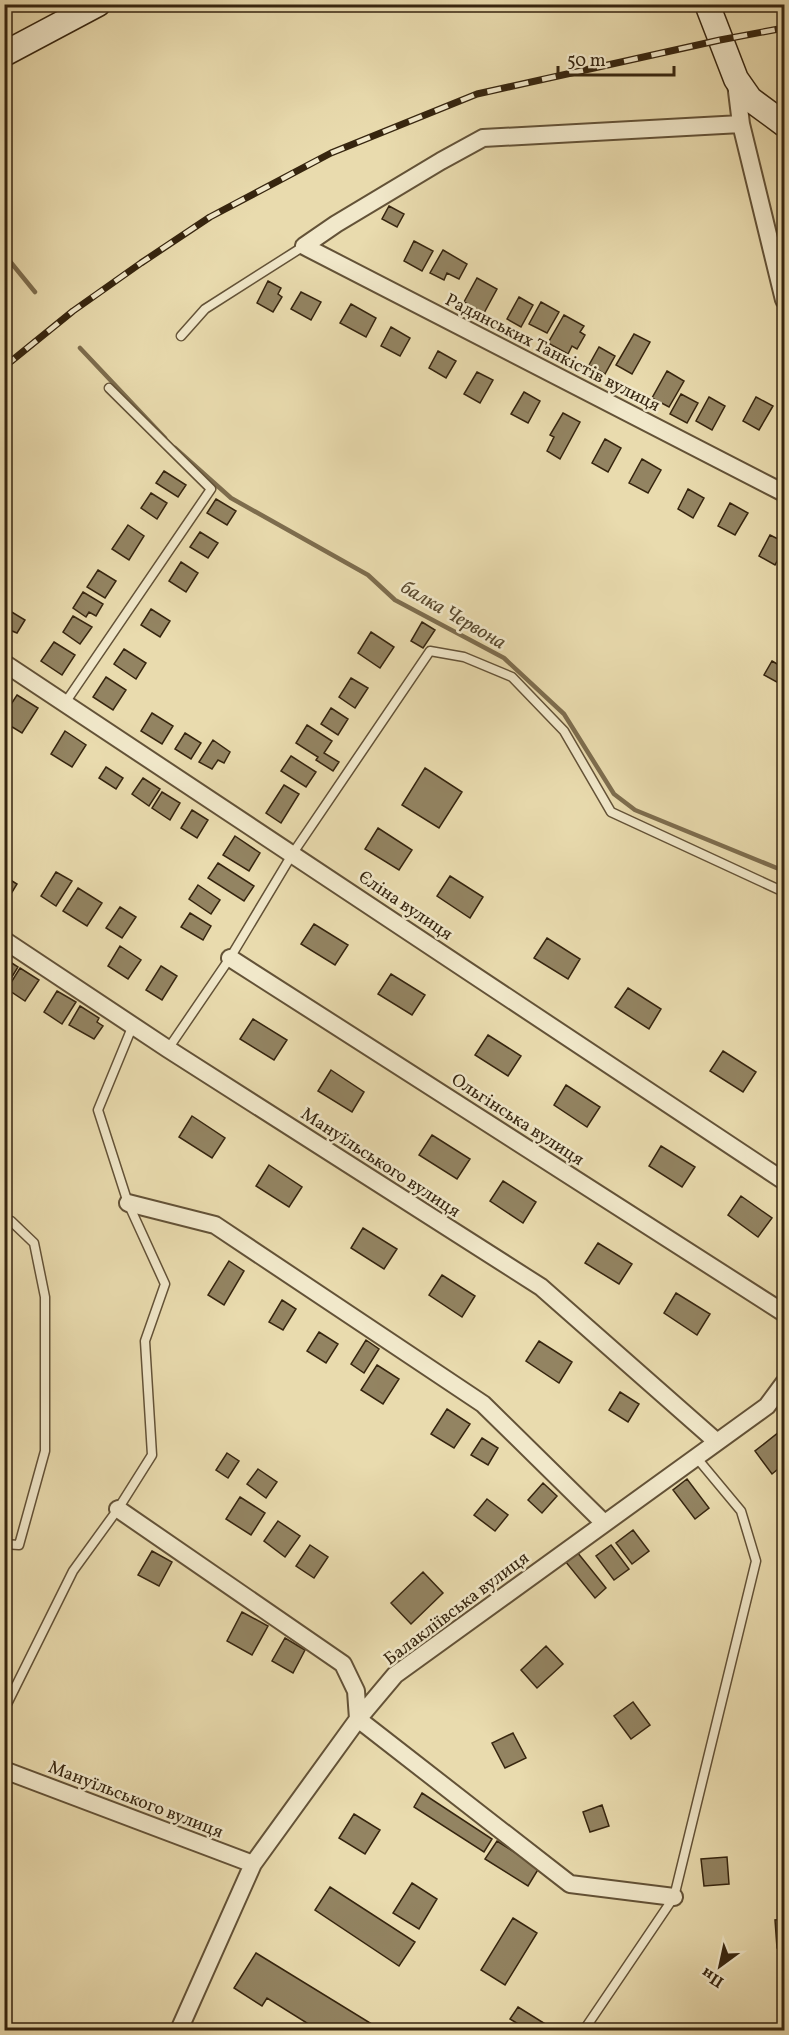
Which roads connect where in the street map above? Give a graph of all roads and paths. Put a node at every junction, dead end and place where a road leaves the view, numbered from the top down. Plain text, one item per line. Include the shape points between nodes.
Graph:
1 (98, 4) edge
2 (707, 4) edge
3 (4, 54) edge
4 (736, 79) junction
5 (780, 117) edge
6 (741, 124) junction
7 (304, 246) junction
8 (784, 300) edge
9 (181, 336) dead end
10 (109, 388) dead end
11 (784, 493) edge
12 (4, 663) edge
13 (66, 703) junction
14 (293, 853) junction
15 (784, 892) edge
16 (4, 940) edge
17 (230, 958) junction
18 (133, 1024) junction
19 (168, 1049) junction
20 (784, 1181) edge
21 (128, 1203) junction
22 (4, 1218) edge
23 (784, 1313) edge
24 (784, 1383) edge
25 (717, 1442) junction
26 (696, 1457) junction
27 (118, 1509) junction
28 (604, 1523) junction
29 (4, 1544) edge
30 (4, 1710) edge
31 (358, 1719) junction
32 (4, 1770) edge
33 (253, 1864) junction
34 (674, 1897) junction
35 (178, 2031) edge
36 (584, 2031) edge

1 - 3 street
2 - 4 street
4 - 5 street via 750,99
4 - 6 street
6 - 7 street via 483,138
6 - 8 street
7 - 9 lane via 205,309
7 - 11 street, Радянських Танкістів вулиця
10 - 13 lane via 211,489
12 - 13 street, Єліна вулиця
13 - 14 street, Єліна вулиця
14 - 15 lane via 430,651 464,657 512,677 564,731 611,812
14 - 17 lane
14 - 20 street, Єліна вулиця
16 - 18 street, Мануїльського вулиця
17 - 19 lane
17 - 23 street, Ольгінська вулиця
18 - 19 street, Мануїльського вулиця
18 - 21 lane via 98,1110
19 - 25 street, Мануїльського вулиця via 541,1287
21 - 27 lane via 165,1284 145,1341 152,1455
21 - 28 street via 215,1225 483,1404
22 - 29 lane via 34,1243 45,1297 45,1451 19,1545
24 - 25 street, Балакліївська вулиця via 767,1406
25 - 26 street, Балакліївська вулиця
26 - 28 street, Балакліївська вулиця
26 - 34 lane via 741,1511 756,1561
27 - 30 lane via 73,1571
27 - 31 street via 343,1664 356,1691
28 - 31 street, Балакліївська вулиця via 395,1675
31 - 33 street, Балакліївська вулиця
31 - 34 street via 570,1884
32 - 33 street, Мануїльського вулиця
33 - 35 street, Балакліївська вулиця
34 - 36 lane

